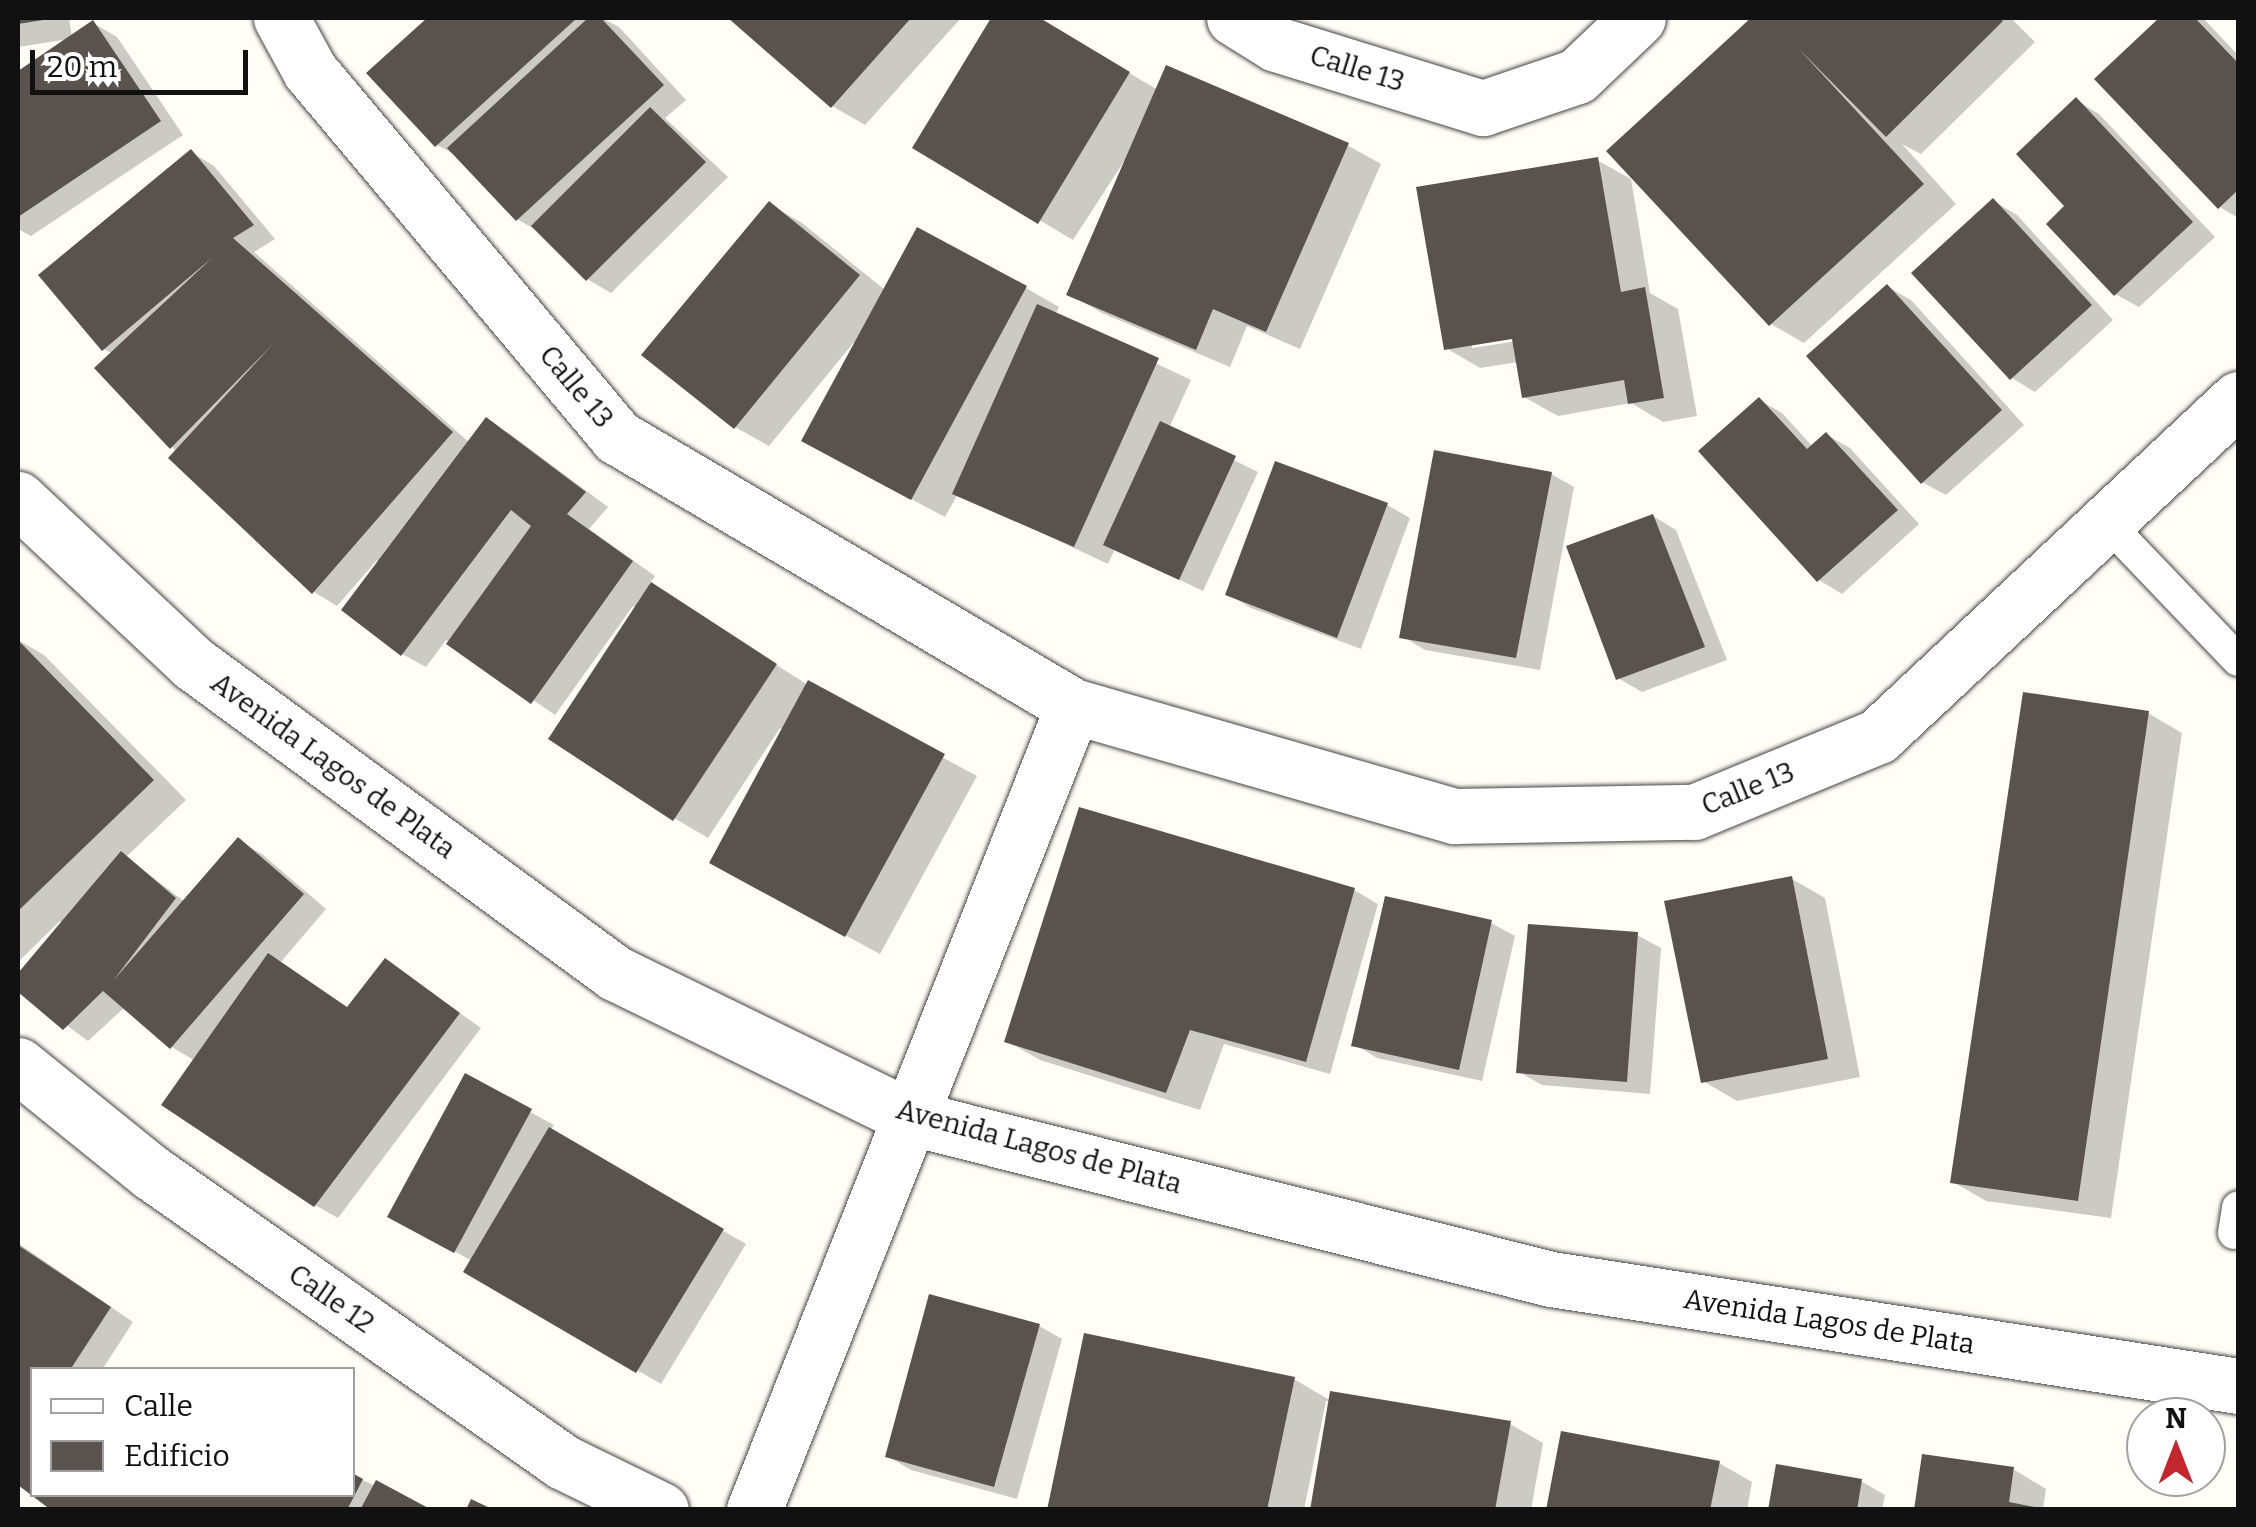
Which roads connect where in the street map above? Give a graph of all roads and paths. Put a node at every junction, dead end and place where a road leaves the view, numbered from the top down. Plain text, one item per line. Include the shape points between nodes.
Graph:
1 (281, 18) edge
2 (1234, 18) edge
3 (1638, 18) edge
4 (2238, 399) edge
5 (18, 499) edge
6 (2108, 524) junction
7 (2238, 660) edge
8 (1073, 706) junction
9 (18, 1065) edge
10 (912, 1118) junction
11 (2238, 1386) edge
12 (661, 1510) edge
13 (754, 1510) edge

1 - 8 street, Calle 13 via 310,71 617,436
2 - 3 street, Calle 13 via 1276,44 1483,108 1577,76
4 - 6 street, Calle 13
5 - 10 street, Avenida Lagos de Plata via 194,664 614,974
6 - 7 lane
6 - 8 street, Calle 13 via 1878,736 1694,812 1454,816
8 - 10 street
9 - 12 street, Calle 12 via 152,1173 547,1451
10 - 11 street, Avenida Lagos de Plata via 1551,1279
10 - 13 street

